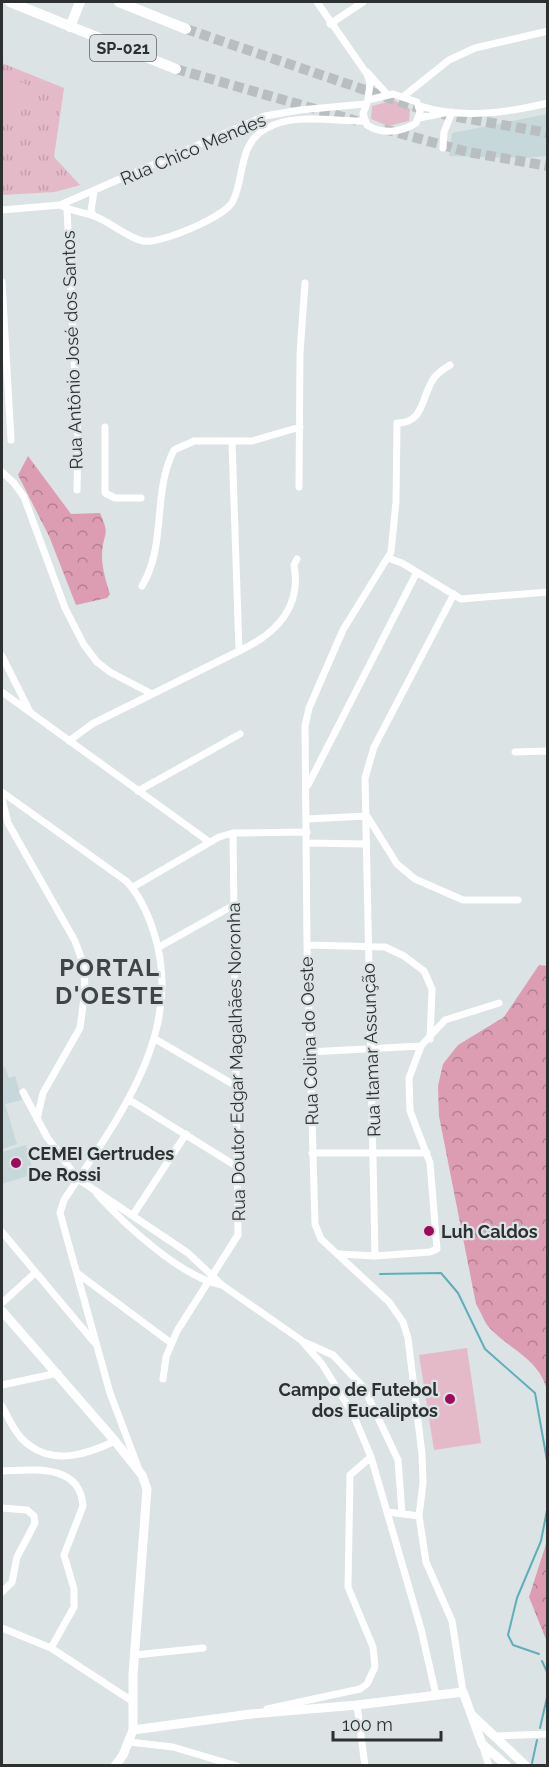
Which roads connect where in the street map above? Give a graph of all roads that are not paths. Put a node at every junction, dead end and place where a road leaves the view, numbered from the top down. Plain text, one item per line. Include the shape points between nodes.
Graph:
1 (10, 2) edge
2 (80, 2) edge
3 (119, 2) edge
4 (317, 2) edge
5 (363, 2) edge
6 (330, 24) junction
7 (70, 27) junction
8 (186, 29) tunnel mouth
9 (548, 31) edge
10 (361, 66) junction
11 (176, 69) tunnel mouth
12 (388, 95) junction
13 (404, 96) junction
14 (367, 102) junction
15 (548, 103) edge
16 (420, 106) junction
17 (449, 112) junction
18 (419, 117) junction
19 (364, 121) junction
20 (443, 148) dead end
21 (94, 191) junction
22 (60, 205) junction
23 (67, 209) junction
24 (2, 210) edge
25 (94, 216) junction
26 (2, 282) edge
27 (305, 283) dead end
28 (450, 365) dead end
29 (105, 427) dead end
30 (300, 427) junction
31 (11, 440) dead end
32 (232, 442) junction
33 (2, 472) edge
34 (300, 487) dead end
35 (77, 490) dead end
36 (141, 498) dead end
37 (388, 558) junction
38 (297, 560) dead end
39 (417, 572) junction
40 (142, 586) dead end
41 (548, 592) edge
42 (454, 594) junction
43 (239, 651) junction
44 (2, 656) edge
45 (2, 692) edge
46 (152, 694) junction
47 (32, 715) junction
48 (240, 734) dead end
49 (69, 741) junction
50 (548, 751) edge
51 (515, 752) dead end
52 (307, 787) junction
53 (138, 791) junction
54 (2, 792) edge
55 (2, 799) edge
56 (366, 816) junction
57 (307, 819) junction
58 (307, 832) junction
59 (233, 833) junction
60 (208, 841) junction
61 (307, 843) junction
62 (366, 844) junction
63 (133, 887) junction
64 (518, 900) dead end
65 (234, 905) junction
66 (307, 945) junction
67 (367, 945) junction
68 (159, 947) junction
69 (499, 1003) dead end
70 (155, 1039) junction
71 (430, 1039) junction
72 (421, 1046) junction
73 (372, 1049) junction
74 (309, 1052) junction
75 (236, 1086) junction
76 (23, 1092) dead end
77 (128, 1099) junction
78 (37, 1120) junction
79 (186, 1134) junction
80 (374, 1152) junction
81 (312, 1153) junction
82 (427, 1153) junction
83 (236, 1166) junction
84 (78, 1179) junction
85 (93, 1190) junction
86 (133, 1215) junction
87 (2, 1232) edge
88 (339, 1254) junction
89 (375, 1256) junction
90 (35, 1273) junction
91 (77, 1273) junction
92 (212, 1274) junction
93 (206, 1282) junction
94 (222, 1285) junction
95 (2, 1303) edge
96 (2, 1311) edge
97 (301, 1340) junction
98 (171, 1343) junction
99 (96, 1344) junction
100 (58, 1373) junction
101 (163, 1379) dead end
102 (2, 1385) edge
103 (2, 1406) edge
104 (115, 1441) junction
105 (371, 1457) junction
106 (2, 1471) edge
107 (142, 1475) junction
108 (2, 1508) edge
109 (388, 1512) junction
110 (402, 1513) junction
111 (419, 1516) junction
112 (2, 1592) edge
113 (2, 1628) edge
114 (51, 1648) junction
115 (204, 1648) dead end
116 (135, 1655) junction
117 (463, 1692) junction
118 (436, 1695) junction
119 (132, 1701) junction
120 (357, 1705) junction
121 (251, 1713) junction
122 (472, 1714) junction
123 (153, 1728) junction
124 (133, 1730) junction
125 (548, 1734) edge
126 (495, 1736) junction
127 (129, 1742) junction
128 (161, 1744) junction
129 (482, 1744) junction
130 (220, 1762) edge
131 (522, 1764) edge
132 (115, 1766) edge
133 (237, 1766) edge
134 (365, 1766) edge
135 (489, 1766) edge
136 (507, 1766) edge

1 - 7 highway, SP-021
2 - 7 highway
3 - 8 highway, SP-021
4 - 6 street
5 - 6 street
6 - 10 street
7 - 11 highway, SP-021
9 - 13 street via 475,48 449,60
10 - 12 street
10 - 14 street via 369,83
12 - 13 street
12 - 14 street
13 - 16 street
14 - 19 street
14 - 21 street, Rua Chico Mendes via 265,116
15 - 17 street via 496,113
16 - 17 street
16 - 18 street
17 - 18 street
17 - 20 street
18 - 19 street via 408,128 394,131 372,128
19 - 25 street, Rua Chico Mendes via 329,117 284,122 266,129 250,141 237,192 226,211 159,240 144,241
21 - 22 street, Rua Chico Mendes
21 - 25 street
22 - 23 street, Rua Chico Mendes
22 - 24 street, Rua Chico Mendes
23 - 25 street, Rua Chico Mendes
23 - 35 street, Rua Antônio José dos Santos
26 - 31 street
27 - 30 street
28 - 37 street via 432,381 418,415 397,423 394,541
29 - 36 street via 105,493 115,498
30 - 32 street via 252,441
30 - 34 street
32 - 40 street via 194,441 174,450 163,483 153,559
32 - 43 street
33 - 46 street via 24,497 65,608 84,645 110,672
37 - 39 street
37 - 52 street, Rua Colina do Oeste via 350,615 309,708 305,726
38 - 43 street via 297,587 292,604 258,642
39 - 42 street
39 - 52 street
41 - 42 street via 467,599
42 - 56 street, Rua Itamar Assunção via 374,747 365,778
43 - 46 street
44 - 47 street
45 - 47 street
46 - 49 street via 92,724
47 - 49 street
48 - 53 street
49 - 53 street
50 - 51 street
52 - 57 street, Rua Colina do Oeste
53 - 60 street
54 - 63 street
55 - 78 street via 12,832 75,941 84,966 86,990 80,1028 43,1093
56 - 57 street
56 - 62 street, Rua Itamar Assunção
56 - 64 street via 397,864 415,879 463,900
57 - 58 street, Rua Colina do Oeste
58 - 59 street
58 - 61 street, Rua Colina do Oeste
59 - 60 street
59 - 65 street, Rua Doutor Edgar Magalhães Noronha
60 - 63 street
61 - 62 street
61 - 66 street, Rua Colina do Oeste
62 - 67 street, Rua Itamar Assunção
63 - 68 street
65 - 68 street
65 - 75 street, Rua Doutor Edgar Magalhães Noronha
66 - 67 street
66 - 74 street, Rua Colina do Oeste
67 - 71 street via 394,951 424,971 432,989
67 - 73 street, Rua Itamar Assunção
68 - 70 street via 163,985
69 - 71 street via 445,1020
70 - 75 street
70 - 77 street
71 - 72 street
72 - 73 street
72 - 82 street via 409,1078 408,1094 410,1110
73 - 74 street
73 - 80 street, Rua Itamar Assunção
74 - 81 street, Rua Colina do Oeste
75 - 83 street, Rua Doutor Edgar Magalhães Noronha
76 - 78 street
77 - 79 street
77 - 84 street
78 - 84 street
79 - 83 street
79 - 86 street
80 - 81 street
80 - 82 street
80 - 89 street, Rua Itamar Assunção
81 - 88 street, Rua Colina do Oeste via 315,1224 321,1239
82 - 89 street via 438,1245 430,1252
83 - 92 street, Rua Doutor Edgar Magalhães Noronha via 238,1235
84 - 85 street
84 - 91 street via 60,1213
85 - 86 street
85 - 93 street via 130,1227
86 - 92 street
87 - 90 street
88 - 89 street
88 - 111 street, Rua Colina do Oeste via 389,1302 407,1333 423,1460
90 - 95 street
90 - 99 street
91 - 98 street
91 - 99 street
92 - 93 street, Rua Doutor Edgar Magalhães Noronha
92 - 94 street
93 - 94 street
93 - 98 street, Rua Doutor Edgar Magalhães Noronha
94 - 97 street
96 - 100 main road
97 - 105 street via 341,1392
97 - 110 street via 333,1355 364,1388 398,1460
98 - 101 street, Rua Doutor Edgar Magalhães Noronha
99 - 107 street via 121,1426
100 - 102 street
100 - 104 main road
103 - 104 street via 22,1439 39,1452 78,1456
104 - 107 main road
105 - 109 street
105 - 121 street via 350,1475 347,1541 348,1587 376,1659 371,1677 353,1692
106 - 114 street via 59,1472 74,1482 82,1498 83,1506 64,1555 74,1589 74,1607
107 - 116 main road via 148,1498
108 - 112 street via 27,1510 35,1519 17,1557 12,1582
109 - 110 street
109 - 118 street
110 - 111 street
111 - 117 street, Rua Colina do Oeste via 426,1562 452,1621
113 - 114 street
114 - 119 street
115 - 116 street
116 - 119 main road
117 - 118 main road
117 - 122 main road
118 - 120 main road
119 - 124 main road
120 - 121 main road
120 - 134 street
121 - 123 main road
122 - 126 main road
122 - 129 main road
123 - 124 main road
123 - 128 street
124 - 127 main road
125 - 126 street
126 - 131 main road
127 - 128 street
127 - 132 main road
128 - 130 street
129 - 135 street
129 - 136 main road
130 - 133 street

